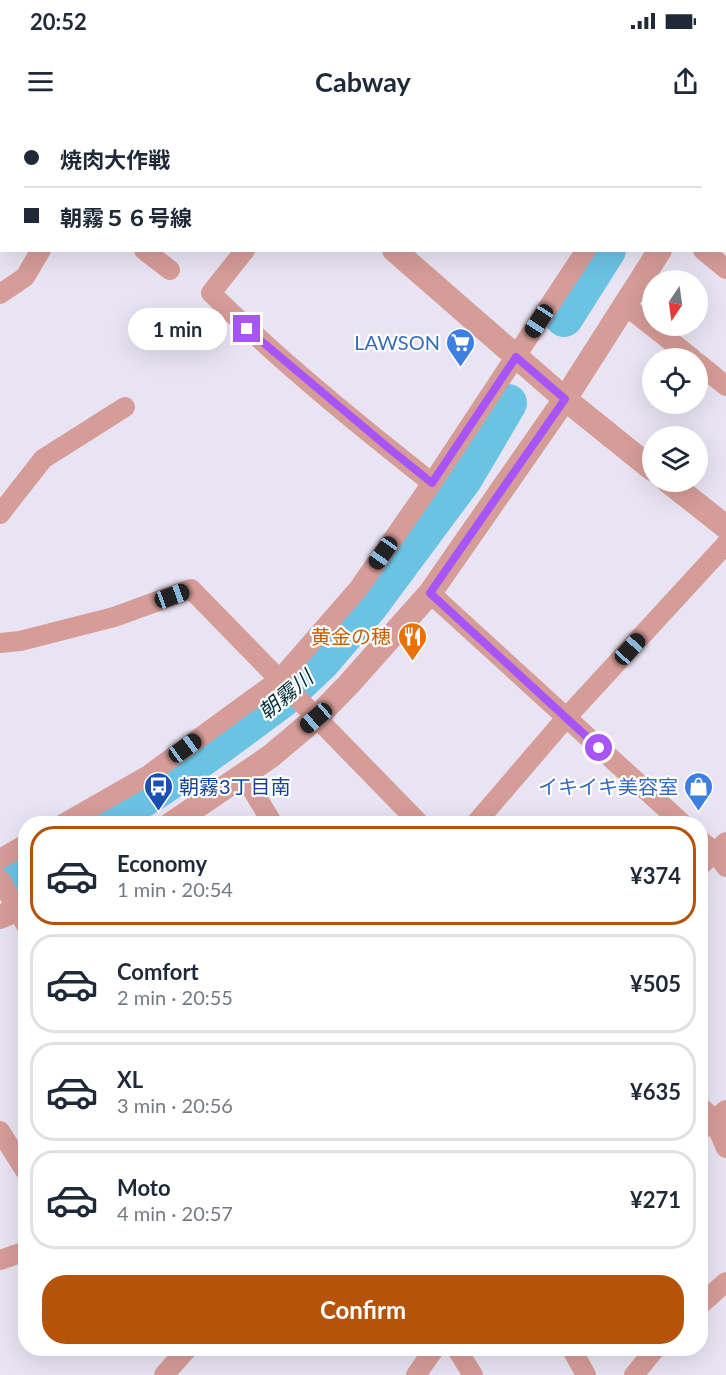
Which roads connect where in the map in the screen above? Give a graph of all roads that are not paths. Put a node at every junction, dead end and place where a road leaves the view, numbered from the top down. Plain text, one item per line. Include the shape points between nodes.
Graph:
1 (40, 252) edge
2 (147, 252) edge
3 (243, 252) edge
4 (396, 252) edge
5 (585, 252) edge
6 (659, 252) edge
7 (705, 252) edge
8 (726, 269) edge
9 (170, 270) dead end
10 (0, 294) edge
11 (626, 305) junction
12 (680, 348) edge
13 (516, 357) junction
14 (708, 371) edge
15 (726, 386) edge
16 (565, 399) junction
17 (125, 407) dead end
18 (642, 461) edge
19 (432, 483) junction
20 (682, 492) edge
21 (0, 514) edge
22 (726, 527) edge
23 (726, 544) edge
24 (430, 593) junction
25 (0, 643) edge
26 (282, 683) junction
27 (308, 709) junction
28 (566, 718) junction
29 (243, 776) junction
30 (77, 816) edge
31 (183, 816) edge
32 (268, 816) edge
33 (412, 816) edge
34 (482, 816) edge
35 (674, 816) edge
36 (18, 849) edge
37 (0, 859) edge
38 (710, 1117) edge
39 (0, 1131) edge
40 (726, 1148) edge
41 (18, 1159) edge
42 (18, 1254) edge
43 (0, 1260) edge
44 (726, 1282) edge
45 (708, 1298) edge
46 (181, 1356) edge
47 (429, 1356) edge
48 (461, 1356) edge
49 (575, 1356) edge
50 (649, 1356) edge
51 (164, 1375) edge
52 (416, 1375) edge
53 (473, 1375) edge
54 (586, 1375) edge
55 (634, 1375) edge

1 - 10 street via 25,277
2 - 9 street
3 - 19 street via 211,293 247,329
4 - 13 street
5 - 13 street
6 - 11 street
7 - 8 street
11 - 12 street
11 - 16 street
13 - 16 street
13 - 19 street
14 - 15 street
16 - 18 street
16 - 24 street
17 - 21 street via 43,459
19 - 26 street via 359,588
20 - 22 street
23 - 28 street
24 - 27 street via 349,684
24 - 28 street
25 - 26 street via 114,617 191,589
26 - 27 street
26 - 30 street via 147,776
27 - 29 street via 271,756
27 - 33 street
28 - 34 street
28 - 35 street
29 - 31 street
29 - 32 street
36 - 37 street
38 - 40 street
39 - 41 street
42 - 43 street
44 - 45 street
46 - 51 street
47 - 52 street
48 - 53 street
49 - 54 street
50 - 55 street

